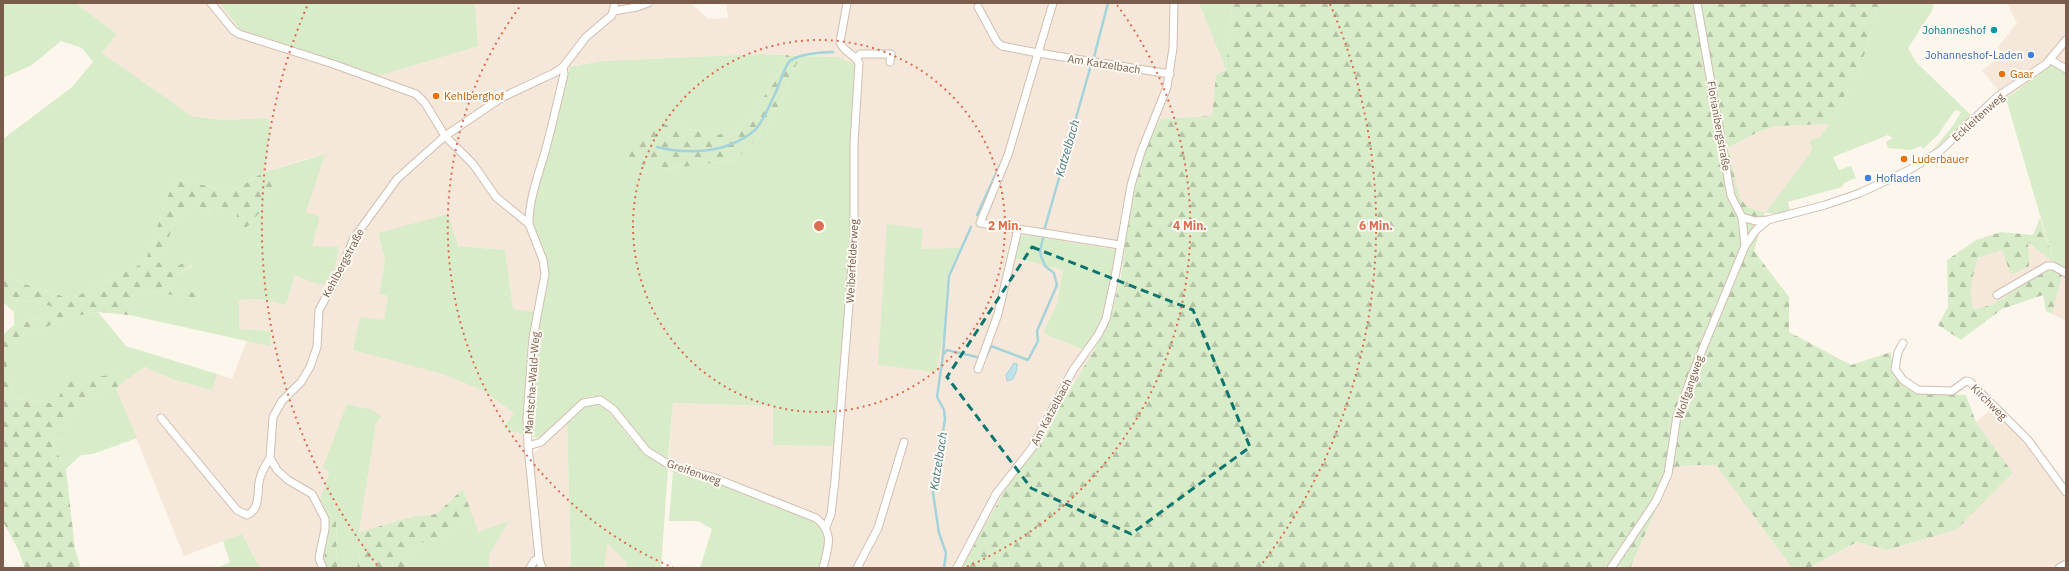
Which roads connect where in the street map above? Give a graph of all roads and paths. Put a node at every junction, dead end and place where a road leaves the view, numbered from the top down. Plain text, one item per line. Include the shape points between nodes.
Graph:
1 (211, 3) edge
2 (615, 3) edge
3 (648, 3) edge
4 (847, 3) edge
5 (1053, 3) edge
6 (1174, 3) edge
7 (1697, 3) edge
8 (978, 7) dead end
9 (614, 11) junction
10 (2066, 40) edge
11 (1038, 53) junction
12 (857, 58) junction
13 (2051, 60) junction
14 (890, 62) dead end
15 (563, 67) junction
16 (2066, 69) edge
17 (1170, 74) junction
18 (445, 136) junction
19 (1742, 217) junction
20 (1768, 220) junction
21 (529, 224) junction
22 (1018, 229) junction
23 (1120, 246) junction
24 (1745, 246) junction
25 (2066, 273) edge
26 (1997, 295) dead end
27 (1903, 343) dead end
28 (978, 369) dead end
29 (161, 418) dead end
30 (904, 442) dead end
31 (528, 446) junction
32 (270, 458) junction
33 (2066, 492) edge
34 (826, 527) junction
35 (539, 559) junction
36 (2066, 564) edge
37 (323, 568) edge
38 (530, 568) edge
39 (542, 568) edge
40 (823, 568) edge
41 (857, 568) edge
42 (957, 568) edge
43 (1610, 568) edge
44 (2058, 568) edge

1 - 18 street via 239,34 416,94 425,103
2 - 9 street
3 - 9 street
4 - 12 street via 840,42 841,47
5 - 11 street
6 - 17 street, Am Katzelbach
7 - 19 street, Florianibergstraße via 1731,196
8 - 11 street, Am Katzelbach via 997,42 1002,46
9 - 15 street via 586,37
10 - 13 street, Eckleitenweg
11 - 17 street, Am Katzelbach
11 - 22 street via 1008,155 980,223
12 - 14 street via 860,54 891,54
12 - 34 street, Weiberfelderweg via 859,63 854,143 854,241 835,480
13 - 16 street
13 - 20 street, Eckleitenweg via 1997,97 1940,151 1919,164 1850,197
15 - 18 street, Kehlbergstraße via 500,98
15 - 21 street, Mantscha-Wald-Weg via 564,74 553,126 531,198
17 - 23 street, Am Katzelbach via 1168,87 1137,164 1126,207
18 - 21 street, Mantscha-Wald-Weg via 473,164 496,197
18 - 32 street, Kehlbergstraße via 397,179 354,238 339,274 319,310 316,347 310,367 273,416
19 - 20 street, Eckleitenweg via 1755,221
19 - 24 street, Florianibergstraße
20 - 24 street, Eckleitenweg via 1756,230
21 - 31 street, Mantscha-Wald-Weg via 542,253 545,274 533,338 527,417
22 - 23 street
22 - 28 street via 998,314
23 - 42 street, Am Katzelbach via 1106,319 1098,335 1070,376 1032,448 996,494
24 - 43 street, Wolfgangweg via 1677,416 1668,474 1656,500
25 - 26 street via 2053,266 2047,266
27 - 33 street, Kirchweg via 1898,352 1896,369 1903,380 1918,390 1945,392 1954,390 1966,381 1970,382 2028,440
29 - 32 street via 242,514 247,515 254,511 260,479
30 - 41 street via 878,528
31 - 34 street, Greifenweg via 541,442 583,403 600,400 613,409 647,451 673,467 712,477 784,504 816,518
31 - 35 street, Mantscha-Wald-Weg
32 - 37 street via 288,480 312,494 321,510 325,519 319,558
34 - 40 street via 829,536
35 - 38 street via 534,561
35 - 39 street, Mantscha-Wald-Weg
36 - 44 street

